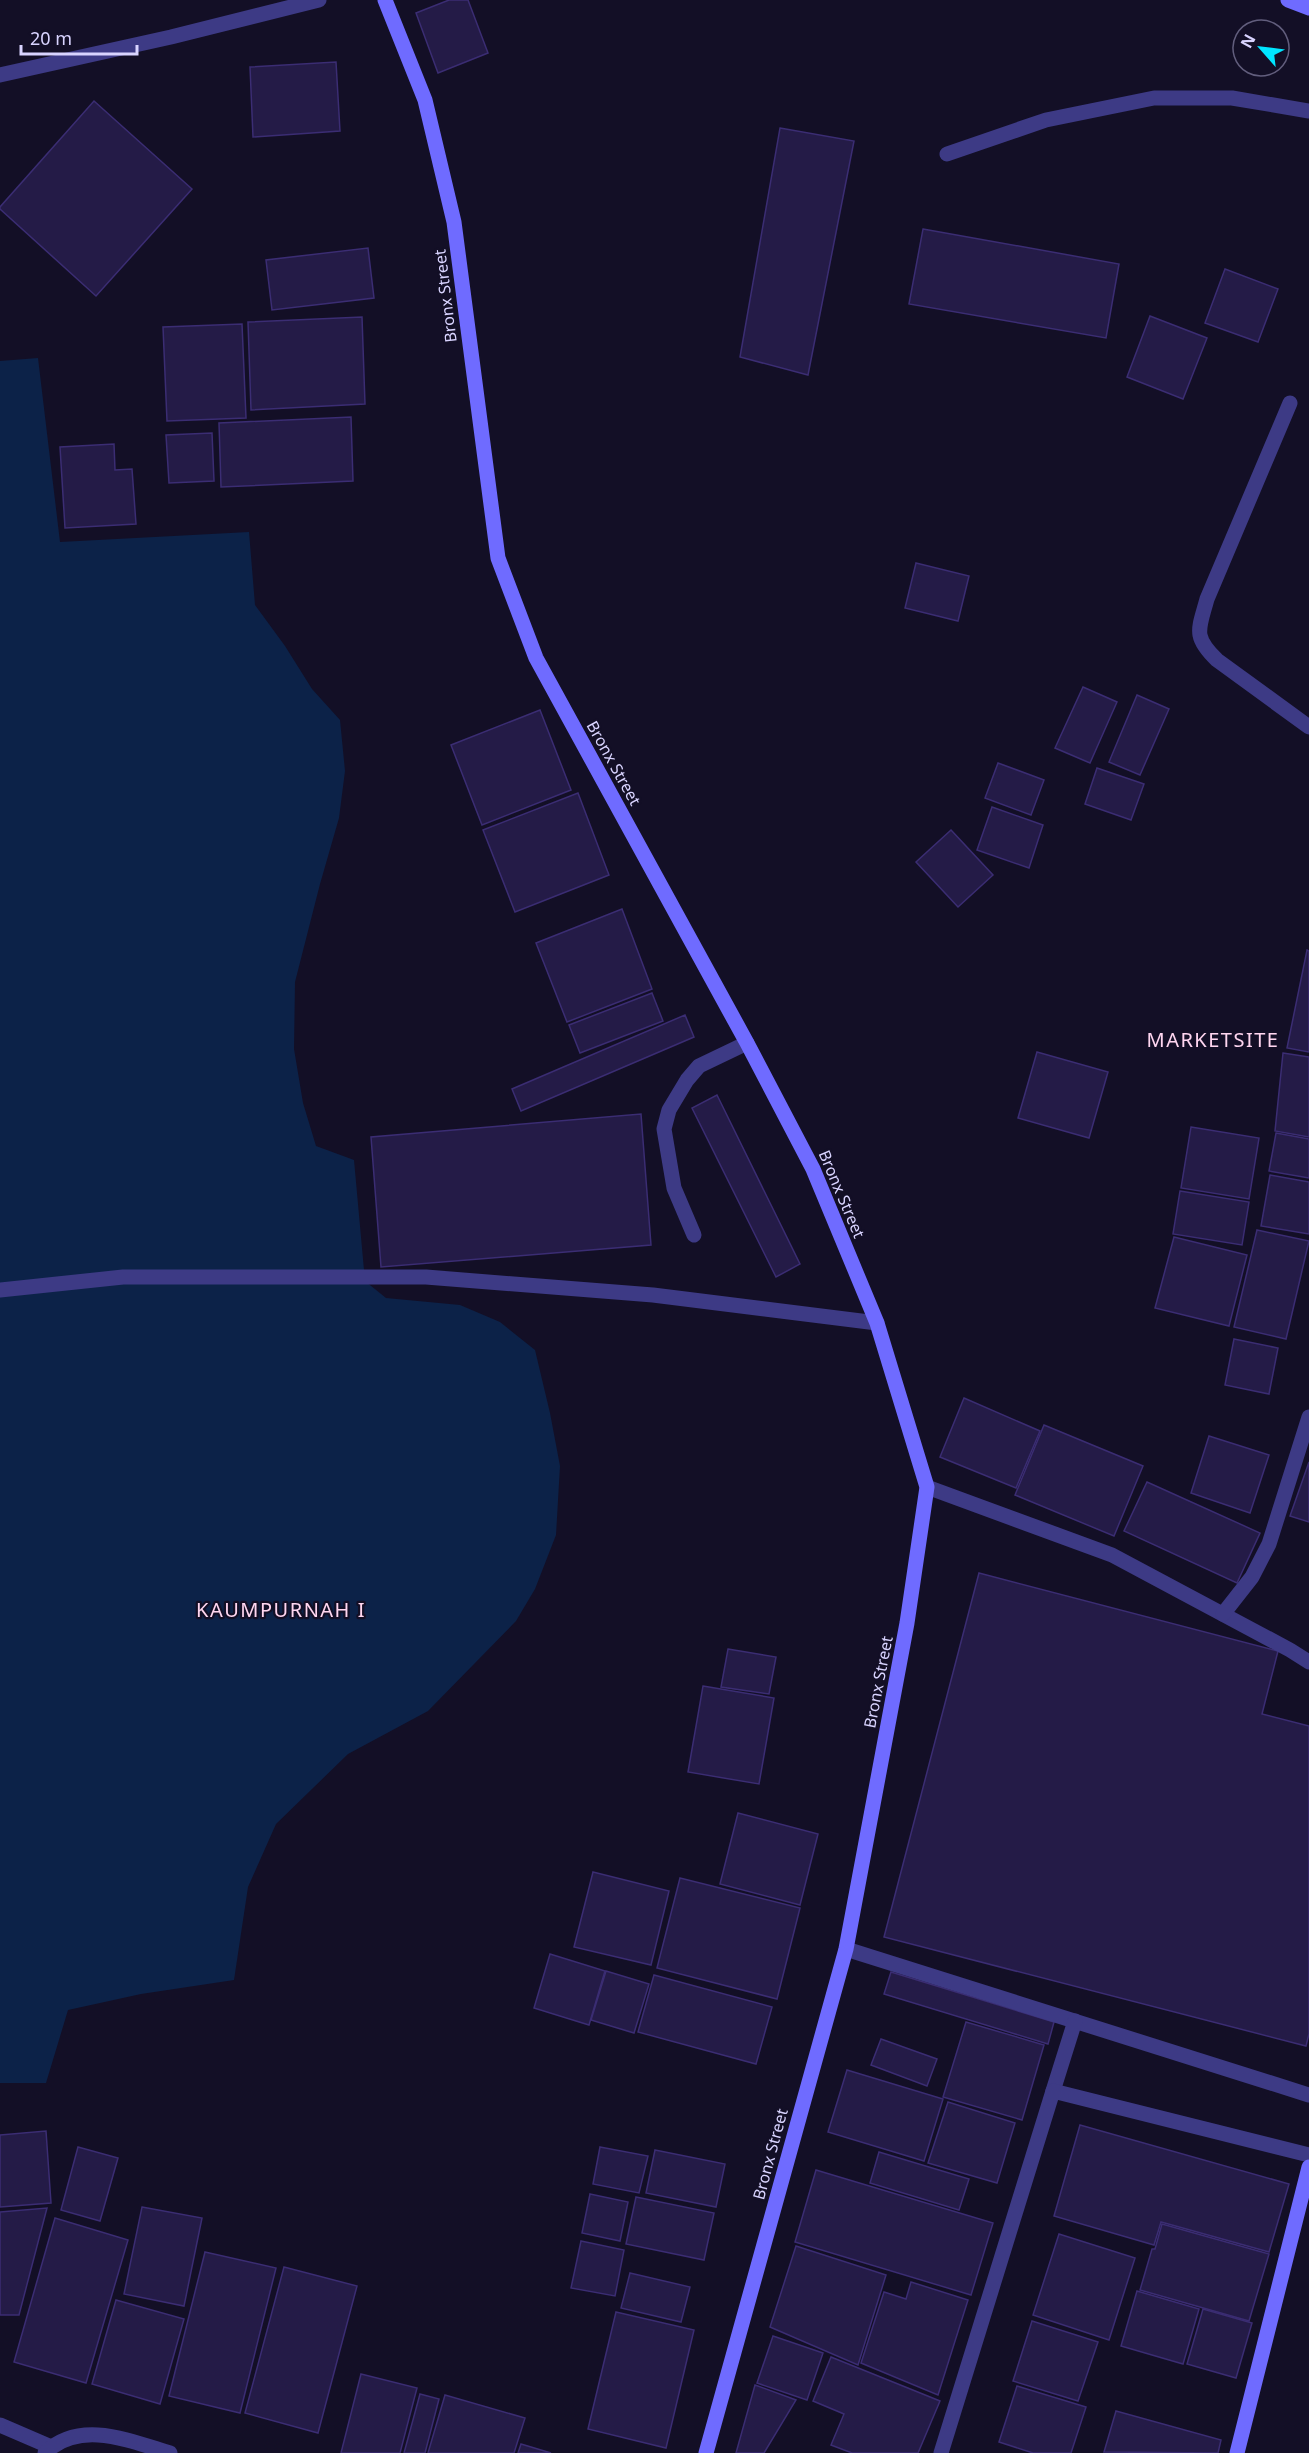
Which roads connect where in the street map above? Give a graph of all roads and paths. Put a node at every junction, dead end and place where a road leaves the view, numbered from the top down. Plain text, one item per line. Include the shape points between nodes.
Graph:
1 (319, 0) edge
2 (385, 0) edge
3 (1288, 0) edge
4 (1309, 8) edge
5 (0, 75) edge
6 (1309, 111) edge
7 (947, 154) dead end
8 (1290, 403) dead end
9 (1309, 727) edge
10 (747, 1043) junction
11 (694, 1235) dead end
12 (0, 1290) edge
13 (877, 1323) junction
14 (1309, 1417) edge
15 (927, 1487) junction
16 (1223, 1614) junction
17 (1309, 1662) edge
18 (846, 1949) junction
19 (1075, 2020) junction
20 (1053, 2091) junction
21 (1309, 2095) edge
22 (1309, 2155) edge
23 (1309, 2167) edge
24 (0, 2425) edge
25 (48, 2450) edge
26 (170, 2453) edge
27 (706, 2453) edge
28 (941, 2453) edge
29 (1237, 2453) edge

1 - 5 street
2 - 10 street, Bronx Street via 425,100 454,222 498,558 536,658
3 - 4 street
6 - 7 street via 1232,98 1154,99 1046,120
8 - 9 street via 1207,599 1198,633 1217,660
10 - 11 street via 699,1066 669,1110 664,1129 674,1188
10 - 13 street, Bronx Street via 813,1169
12 - 13 street via 123,1277 426,1277 653,1295
13 - 15 street, Bronx Street
14 - 16 street via 1269,1544 1252,1576
15 - 16 street via 1112,1555
15 - 18 street, Bronx Street via 907,1623
16 - 17 street
18 - 19 street
18 - 27 street, Bronx Street
19 - 20 street
19 - 21 street
20 - 22 street
20 - 28 street
23 - 29 street
24 - 25 street
25 - 26 street via 74,2436 108,2434

